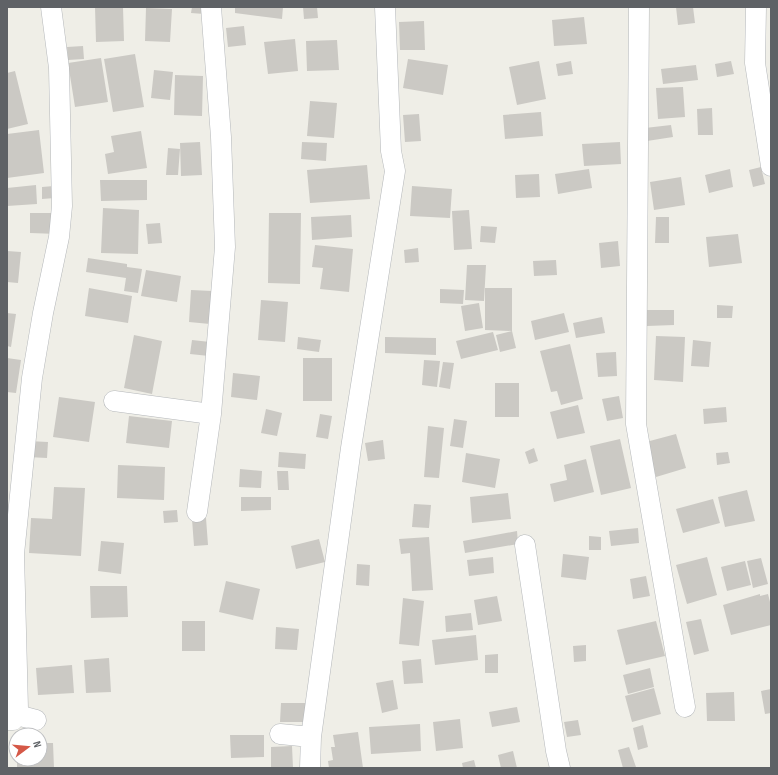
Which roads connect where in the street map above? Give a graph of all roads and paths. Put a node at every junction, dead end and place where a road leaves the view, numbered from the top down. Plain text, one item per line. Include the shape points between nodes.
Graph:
1 (51, 7) edge
2 (211, 7) edge
3 (385, 7) edge
4 (639, 7) edge
5 (756, 7) edge
6 (771, 166) edge
7 (114, 401) dead end
8 (211, 414) junction
9 (197, 512) dead end
10 (525, 545) dead end
11 (685, 707) dead end
12 (12, 717) edge
13 (36, 720) dead end
14 (280, 734) dead end
15 (311, 737) junction
16 (310, 768) edge
17 (560, 768) edge

1 - 12 street via 59,68 62,206 59,237 32,378 14,554 18,709
2 - 8 street via 221,137 225,247
3 - 15 street via 391,151 395,171 351,448
4 - 11 street via 636,424
5 - 6 street via 755,63
7 - 8 street
8 - 9 street
10 - 17 street
12 - 13 street
14 - 15 street
15 - 16 street

